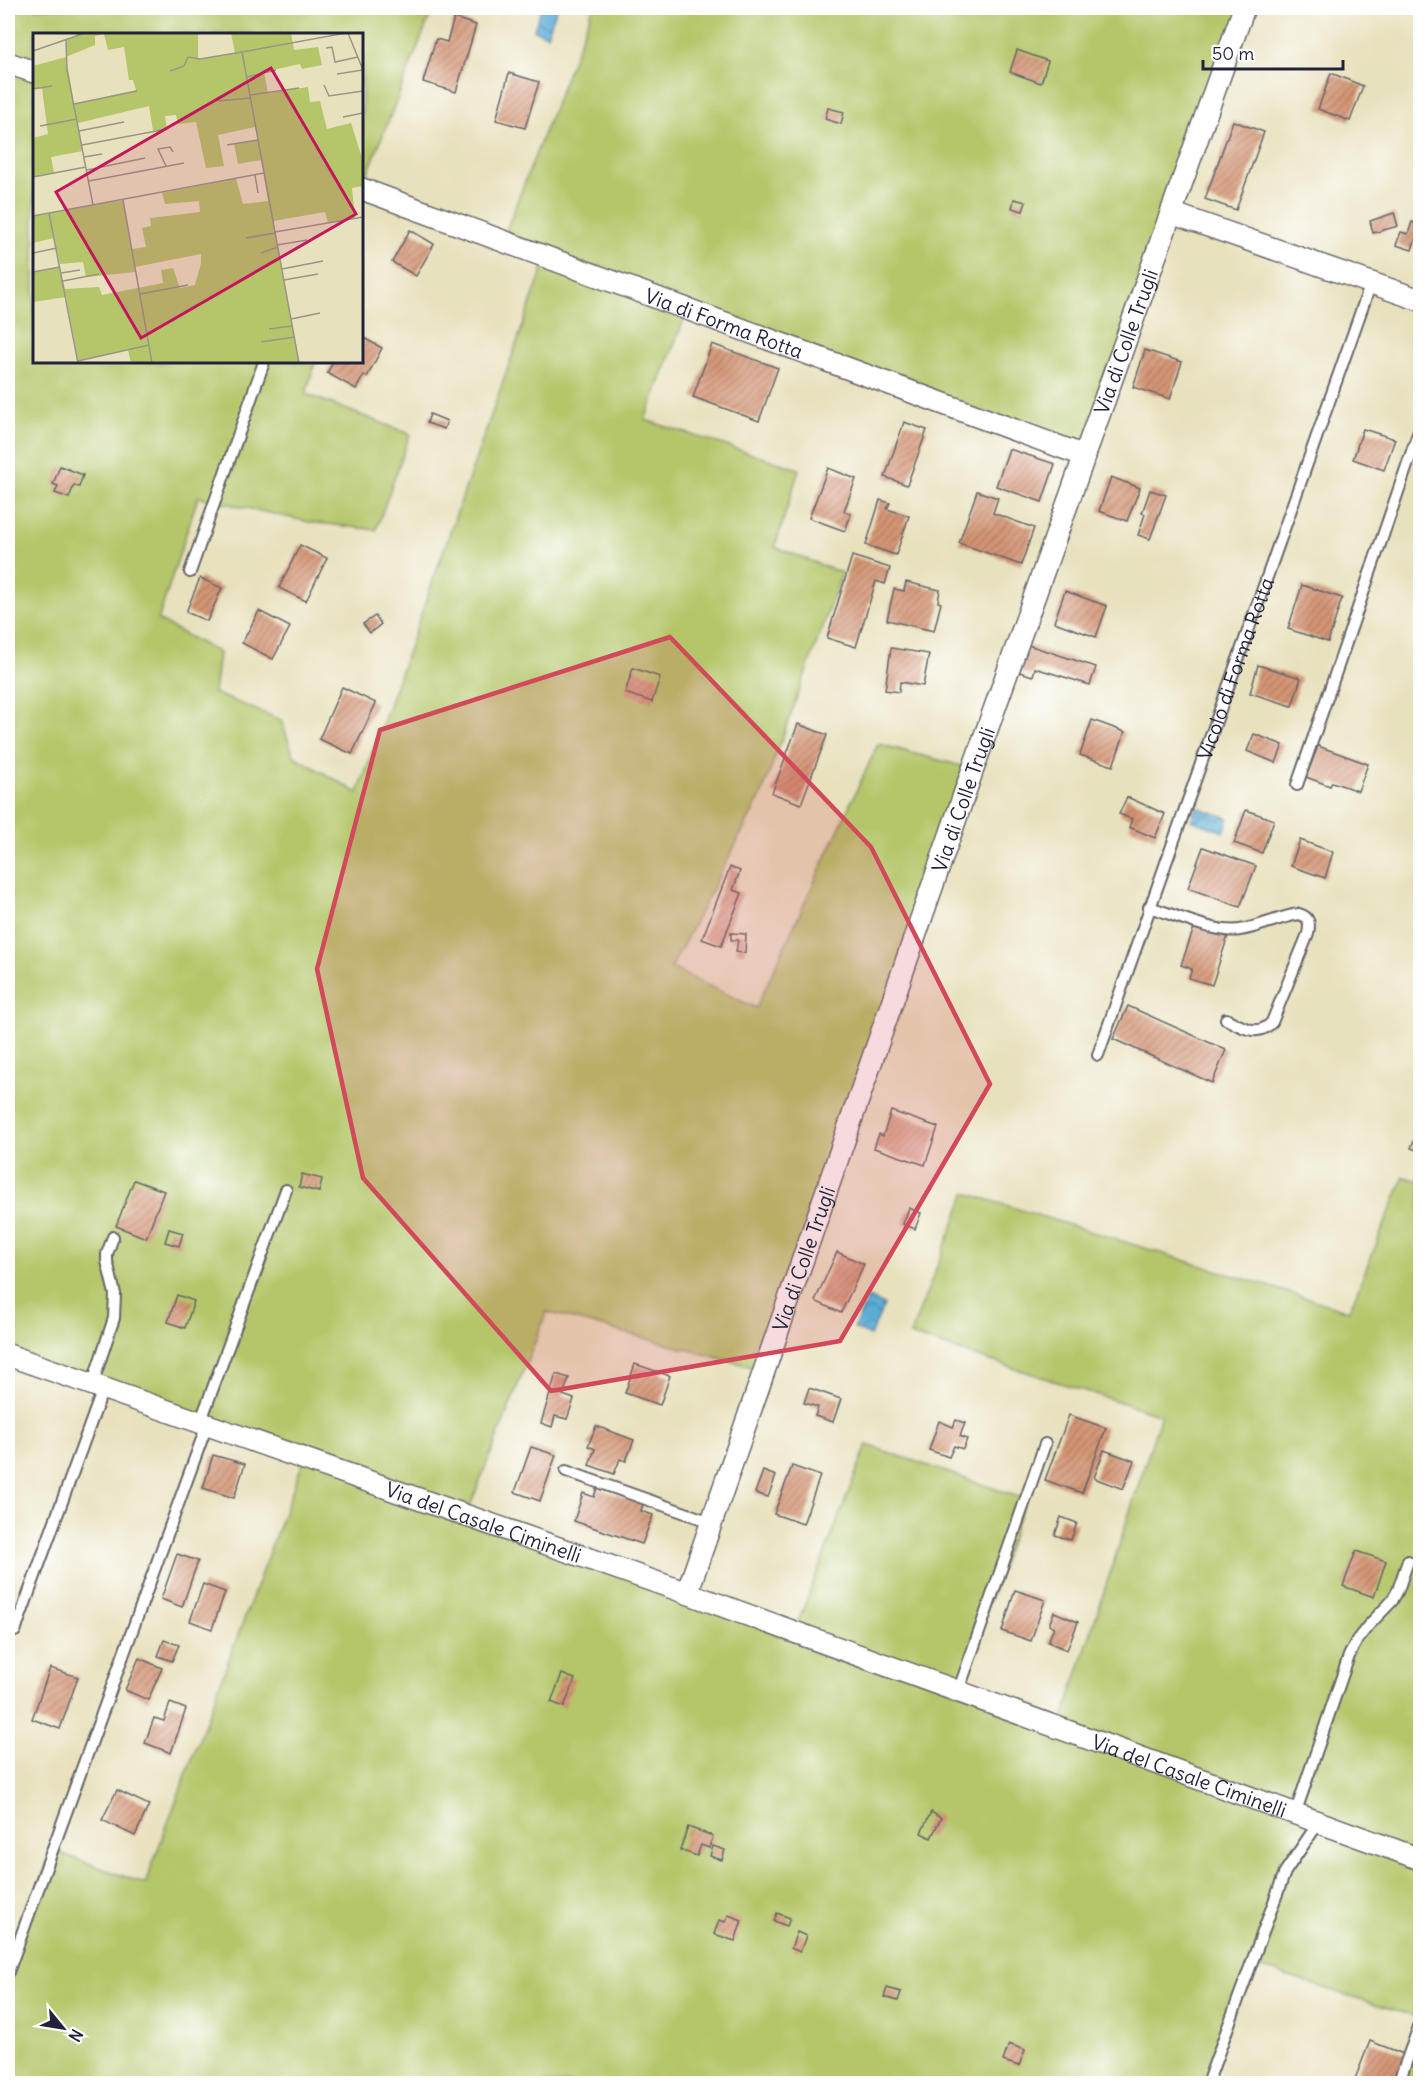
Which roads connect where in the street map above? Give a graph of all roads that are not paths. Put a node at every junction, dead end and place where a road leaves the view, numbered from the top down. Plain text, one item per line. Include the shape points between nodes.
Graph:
1 (1244, 8) edge
2 (8, 63) edge
3 (33, 72) edge
4 (363, 189) edge
5 (1171, 213) junction
6 (1371, 283) junction
7 (1420, 300) edge
8 (264, 363) edge
9 (1420, 428) edge
10 (1085, 456) junction
11 (190, 572) dead end
12 (1297, 785) dead end
13 (1149, 906) junction
14 (1226, 1019) dead end
15 (1098, 1055) dead end
16 (286, 1190) dead end
17 (113, 1237) dead end
18 (8, 1355) edge
19 (97, 1387) junction
20 (203, 1424) junction
21 (1044, 1444) dead end
22 (566, 1472) dead end
23 (711, 1522) junction
24 (1408, 1561) dead end
25 (687, 1593) junction
26 (15, 1631) dead end
27 (958, 1692) junction
28 (1295, 1814) junction
29 (1319, 1822) junction
30 (1420, 1859) edge
31 (8, 1972) edge
32 (1420, 2024) edge
33 (1208, 2084) edge
34 (1398, 2084) edge

1 - 5 street, Via di Colle Trugli
2 - 3 street
4 - 10 street, Via di Forma Rotta
5 - 6 street
5 - 10 street, Via di Colle Trugli
6 - 7 street
6 - 13 lane, Vicolo di Forma Rotta
8 - 11 lane
9 - 12 lane
10 - 23 street, Via di Colle Trugli
13 - 14 lane via 1225,931 1305,915 1310,926 1308,934 1272,1022 1263,1030 1251,1030
13 - 15 lane, Vicolo di Forma Rotta
16 - 20 lane
17 - 19 lane via 107,1261 115,1294 114,1318
18 - 19 street, Via del Casale Ciminelli
19 - 20 street, Via del Casale Ciminelli
19 - 26 lane
20 - 25 street, Via del Casale Ciminelli
20 - 31 lane
21 - 27 lane
22 - 23 lane
23 - 25 street, Via di Colle Trugli
24 - 28 lane via 1392,1601 1363,1633 1349,1656
25 - 27 street, Via del Casale Ciminelli
27 - 28 street, Via del Casale Ciminelli
28 - 29 street, Via del Casale Ciminelli
29 - 30 street, Via del Casale Ciminelli
29 - 33 lane via 1285,1872
32 - 34 lane

